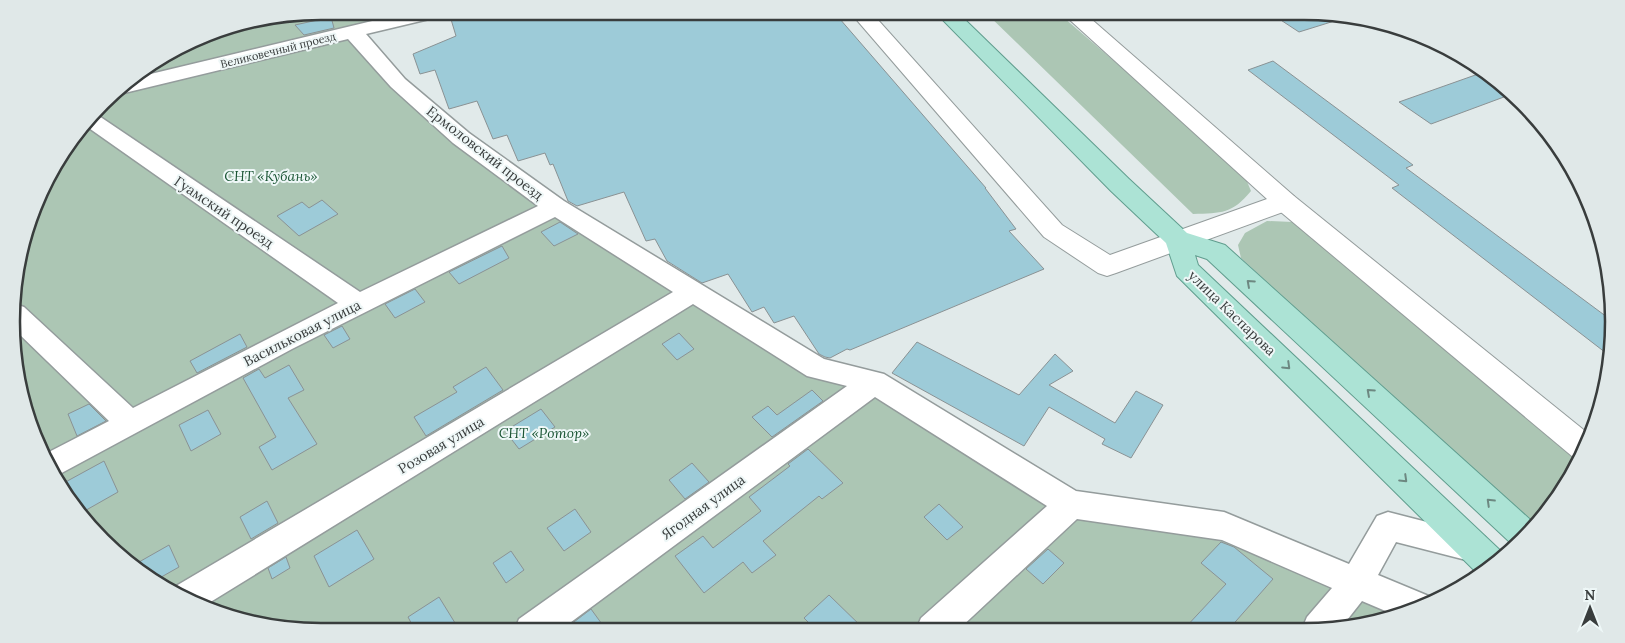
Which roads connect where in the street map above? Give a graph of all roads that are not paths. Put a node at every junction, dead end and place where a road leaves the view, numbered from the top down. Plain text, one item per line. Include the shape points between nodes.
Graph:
1 (403, 20) edge
2 (867, 20) edge
3 (953, 20) edge
4 (1081, 20) edge
5 (354, 32) junction
6 (134, 86) edge
7 (95, 123) edge
8 (1285, 202) junction
9 (556, 207) junction
10 (1178, 239) junction
11 (693, 292) junction
12 (358, 304) junction
13 (20, 319) edge
14 (874, 382) junction
15 (131, 424) junction
16 (1579, 444) edge
17 (55, 463) edge
18 (1071, 504) junction
19 (1520, 531) edge
20 (1483, 556) edge
21 (1356, 583) junction
22 (193, 594) edge
23 (1407, 604) edge
24 (1325, 622) edge
25 (542, 623) edge
26 (941, 623) edge

1 - 5 street, Великовечный проезд
2 - 10 main road via 1053,231 1107,266
3 - 10 main road
4 - 8 main road
5 - 6 street, Великовечный проезд
5 - 9 street, Ермоловский проезд via 398,83 461,138
7 - 12 street, Гуамский проезд
8 - 10 main road
8 - 16 main road
9 - 11 street, Ермоловский проезд
9 - 12 street, Васильковая улица
19 -> 10 main road via 1216,252
10 -> 20 main road, улица Каспарова via 1186,269
11 - 14 street, Ермоловский проезд via 817,368
11 - 22 street, Розовая улица
12 - 15 street, Васильковая улица
13 - 15 street
14 - 18 street, Ермоловский проезд
14 - 25 street, Ягодная улица
15 - 17 street, Васильковая улица
18 - 21 street via 1224,526
18 - 26 street
20 - 21 street via 1388,526
21 - 23 street
21 - 24 street

